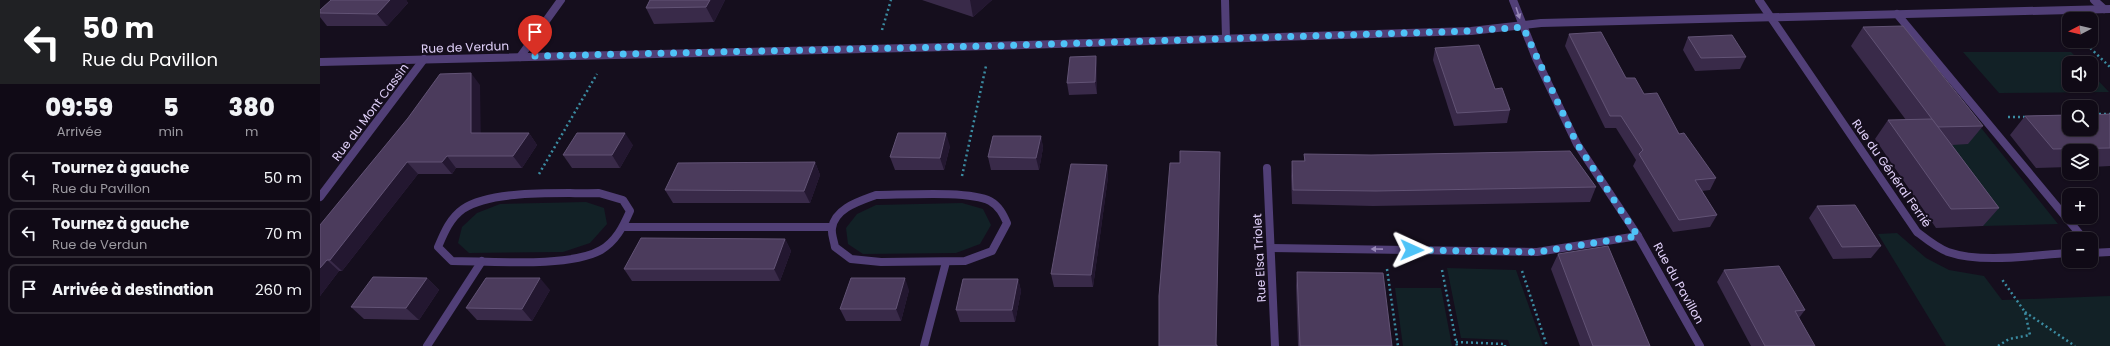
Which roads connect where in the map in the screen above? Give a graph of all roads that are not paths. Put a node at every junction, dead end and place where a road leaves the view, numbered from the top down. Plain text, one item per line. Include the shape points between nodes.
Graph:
1 (561, 0) edge
2 (1225, 0) edge
3 (1514, 0) edge
4 (1759, 0) edge
5 (2094, 0) edge
6 (2107, 9) edge
7 (1897, 14) junction
8 (1771, 17) junction
9 (1523, 27) junction
10 (1226, 38) junction
11 (520, 57) junction
12 (424, 59) junction
13 (320, 62) edge
14 (1267, 168) dead end
15 (320, 197) edge
16 (625, 227) junction
17 (832, 227) junction
18 (2078, 232) edge
19 (1638, 236) junction
20 (1271, 248) junction
21 (2098, 251) edge
22 (2110, 252) edge
23 (2062, 253) edge
24 (482, 261) junction
25 (946, 262) junction
26 (427, 346) edge
27 (924, 346) edge
28 (1275, 346) edge
29 (1700, 346) edge

1 - 11 street
2 - 10 street
3 -> 9 street, Rue du Pavillon
4 - 8 street, Rue du Général Ferrié
5 - 6 street
6 - 7 street, Rue de Verdun
7 - 8 street, Rue de Verdun
7 - 18 street
8 - 9 street, Rue de Verdun via 1540,24
8 - 23 street, Rue du Général Ferrié via 1917,232 1949,252 1970,257
9 - 10 street, Rue de Verdun via 1471,31
9 - 19 street, Rue du Pavillon via 1577,144
10 - 11 street, Rue de Verdun
11 - 12 street, Rue de Verdun
12 - 13 street, Rue de Verdun
12 - 15 street, Rue du Mont Cassin
14 - 20 street, Rue Elsa Triolet
16 - 17 street
16 - 24 street via 611,243 589,255 571,260
16 - 24 street via 630,211 623,200 599,193 498,196 464,208 445,228 438,247 452,261
17 - 25 street via 835,247 851,259 882,262
17 - 25 street via 839,215 856,202 876,195 973,195 987,199 1002,209 1007,223 992,250 965,261
19 -> 20 street via 1537,252
19 - 29 street, Rue du Pavillon
20 - 28 street, Rue Elsa Triolet
21 - 22 street
24 - 26 street
25 - 27 street

